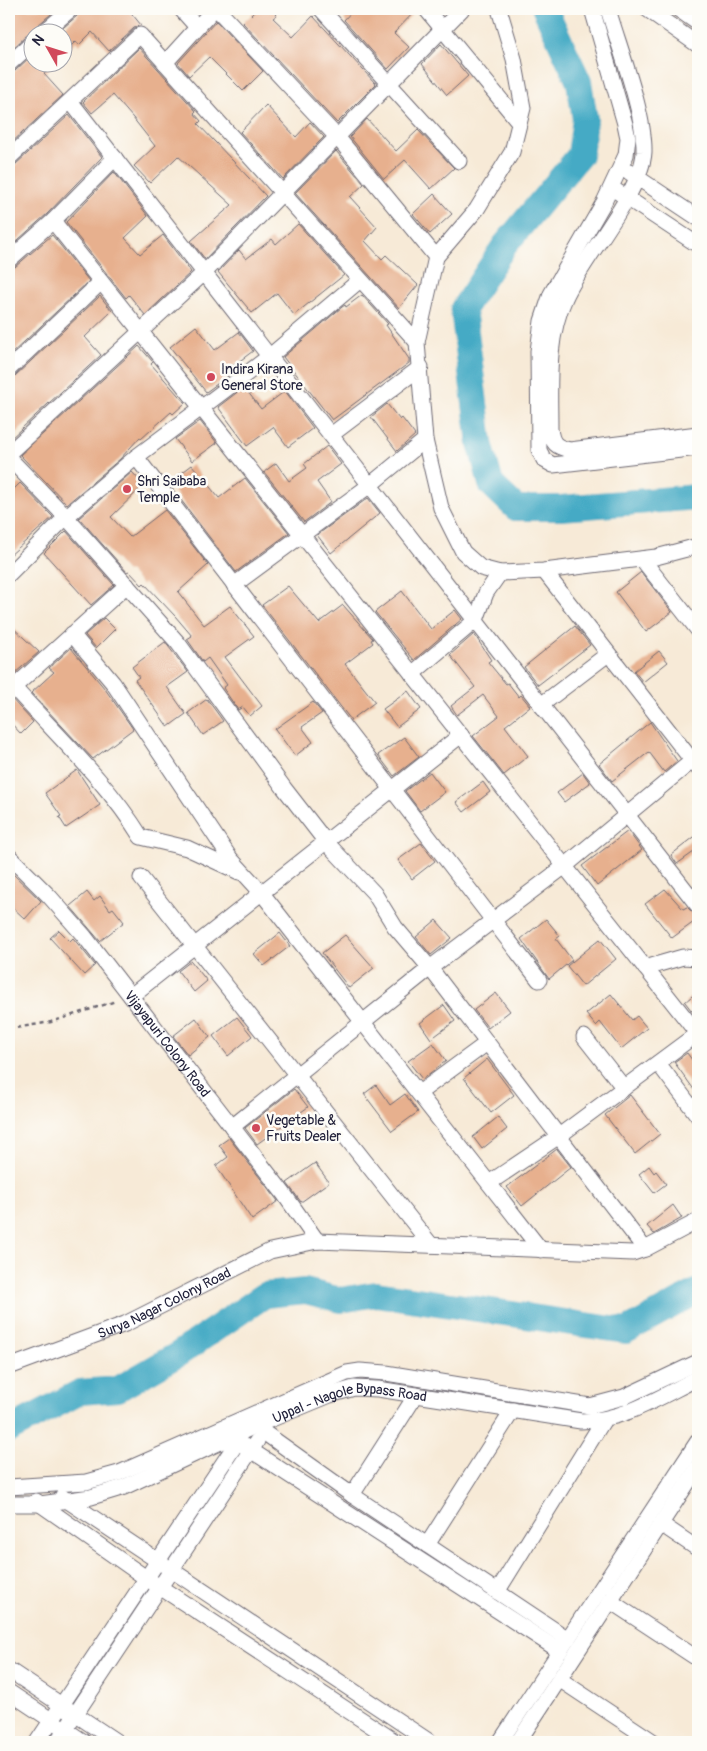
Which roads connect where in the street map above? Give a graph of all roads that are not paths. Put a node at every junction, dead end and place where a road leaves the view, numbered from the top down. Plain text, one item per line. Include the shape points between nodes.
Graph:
1 (71, 9) edge
2 (181, 9) edge
3 (215, 9) edge
4 (321, 9) edge
5 (426, 9) edge
6 (462, 9) edge
7 (499, 9) edge
8 (592, 9) edge
9 (608, 9) edge
10 (647, 9) edge
11 (678, 9) edge
12 (56, 22) edge
13 (698, 23) edge
14 (197, 26) junction
15 (445, 29) junction
16 (698, 45) edge
17 (22, 52) edge
18 (165, 63) junction
19 (9, 64) edge
20 (390, 83) junction
21 (71, 102) junction
22 (519, 122) junction
23 (338, 138) junction
24 (9, 158) edge
25 (115, 158) junction
26 (459, 161) dead end
27 (621, 167) junction
28 (637, 178) junction
29 (612, 186) junction
30 (283, 194) junction
31 (625, 198) junction
32 (698, 218) edge
33 (53, 221) junction
34 (698, 245) edge
35 (436, 257) junction
36 (9, 260) edge
37 (204, 272) junction
38 (360, 280) junction
39 (101, 282) junction
40 (140, 331) junction
41 (417, 342) junction
42 (270, 356) junction
43 (421, 367) junction
44 (9, 368) edge
45 (202, 408) junction
46 (698, 434) edge
47 (331, 435) junction
48 (425, 440) junction
49 (698, 448) edge
50 (9, 452) edge
51 (136, 457) junction
52 (9, 458) edge
53 (370, 485) junction
54 (66, 517) junction
55 (302, 536) junction
56 (698, 546) edge
57 (642, 559) junction
58 (544, 571) junction
59 (500, 573) junction
60 (9, 574) edge
61 (127, 585) junction
62 (234, 585) junction
63 (476, 620) junction
64 (698, 630) edge
65 (72, 634) junction
66 (608, 654) junction
67 (412, 674) junction
68 (11, 685) edge
69 (541, 705) junction
70 (461, 736) junction
71 (696, 762) edge
72 (392, 790) junction
73 (628, 815) junction
74 (326, 842) junction
75 (9, 856) edge
76 (565, 866) junction
77 (246, 876) junction
78 (141, 878) dead end
79 (261, 892) junction
80 (698, 906) edge
81 (493, 922) junction
82 (195, 945) junction
83 (698, 958) edge
84 (430, 968) junction
85 (645, 968) junction
86 (538, 980) dead end
87 (130, 996) junction
88 (364, 1023) junction
89 (698, 1033) edge
90 (584, 1037) dead end
91 (487, 1043) junction
92 (658, 1063) junction
93 (296, 1076) junction
94 (624, 1088) junction
95 (419, 1093) junction
96 (698, 1116) edge
97 (232, 1127) junction
98 (559, 1136) junction
99 (489, 1183) junction
100 (698, 1221) edge
101 (317, 1241) junction
102 (431, 1245) junction
103 (646, 1249) junction
104 (541, 1250) junction
105 (698, 1362) edge
106 (9, 1367) edge
107 (698, 1378) edge
108 (416, 1395) junction
109 (513, 1410) junction
110 (603, 1421) junction
111 (259, 1429) junction
112 (235, 1439) junction
113 (698, 1441) edge
114 (252, 1450) junction
115 (698, 1467) edge
116 (47, 1486) junction
117 (13, 1487) edge
118 (352, 1495) junction
119 (66, 1500) junction
120 (9, 1504) edge
121 (40, 1504) junction
122 (661, 1524) junction
123 (427, 1545) junction
124 (698, 1549) edge
125 (156, 1562) junction
126 (170, 1571) junction
127 (146, 1578) junction
128 (161, 1587) junction
129 (497, 1592) junction
130 (610, 1601) junction
131 (564, 1645) junction
132 (698, 1659) edge
133 (9, 1670) edge
134 (559, 1679) junction
135 (9, 1692) edge
136 (62, 1705) junction
137 (76, 1715) junction
138 (52, 1721) junction
139 (61, 1736) edge
140 (37, 1742) edge
141 (84, 1742) edge
142 (117, 1742) edge
143 (396, 1742) edge
144 (430, 1742) edge
145 (500, 1742) edge
146 (518, 1742) edge
147 (654, 1742) edge

1 - 12 street
2 - 14 street
3 - 14 street
3 - 23 street
4 - 20 street
5 - 15 street
6 - 15 street
7 - 22 street via 514,59 523,108
8 - 27 street via 628,138
9 - 28 street via 642,130 644,154
10 - 16 street
11 - 13 street
14 - 18 street
15 - 20 street
15 - 22 street
17 - 19 street
18 - 21 street via 140,35
18 - 30 street
20 - 23 street
20 - 26 street
21 - 24 street
21 - 25 street
22 - 35 street via 512,152 477,209
23 - 30 street
23 - 35 street
25 - 33 street
25 - 37 street
27 - 28 street
27 - 29 street
28 - 31 street
28 - 32 street
29 - 31 street
29 - 49 street via 551,294 542,321 538,351 539,450 544,460 553,465 566,465
30 - 37 street
30 - 38 street
31 - 34 street
31 - 46 street via 565,297 556,322 551,354 552,441 558,448 570,450
33 - 36 street
33 - 39 street
35 - 41 street
37 - 40 street
37 - 42 street
38 - 41 street
38 - 42 street
39 - 40 street
39 - 44 street
40 - 45 street
40 - 50 street
41 - 43 street
42 - 45 street
42 - 47 street
43 - 47 street
43 - 48 street
45 - 51 street
45 - 55 street
47 - 53 street
48 - 53 street
48 - 59 street via 441,508 463,552 481,568
51 - 54 street
51 - 62 street
52 - 54 street
53 - 55 street
53 - 63 street
54 - 60 street
54 - 61 street
55 - 62 street
55 - 67 street
56 - 57 street
57 - 58 street
57 - 64 street
58 - 59 street
58 - 66 street
59 - 63 street via 486,593
61 - 65 street
61 - 74 street via 178,643
62 - 72 street
63 - 67 street
63 - 69 street
65 - 68 street
65 - 77 street via 113,683 230,858
66 - 69 street
66 - 71 street
67 - 70 street
68 - 77 street via 100,780 123,807 141,837 187,848
69 - 73 street
70 - 72 street
70 - 76 street
71 - 73 street
72 - 74 street
72 - 81 street
73 - 76 street
73 - 80 street
74 - 79 street
74 - 84 street via 374,892 395,926
75 - 87 street, Vijayapuri Colony Road via 56,904
76 - 81 street
76 - 85 street
77 - 79 street
78 - 82 street
79 - 82 street
79 - 88 street
81 - 84 street
81 - 86 street
82 - 87 street
82 - 93 street
83 - 85 street via 683,957
84 - 88 street
84 - 91 street
85 - 89 street
87 - 97 street, Vijayapuri Colony Road
88 - 93 street
88 - 95 street
89 - 92 street
90 - 94 street
91 - 95 street
91 - 98 street
92 - 94 street
92 - 96 street
93 - 97 street
93 - 102 street
94 - 98 street
95 - 99 street
97 - 101 street, Vijayapuri Colony Road
98 - 99 street
98 - 103 street
99 - 104 street
100 - 103 street, Surya Nagar Colony Road
101 - 102 street, Surya Nagar Colony Road
101 - 106 street, Surya Nagar Colony Road via 270,1251 125,1324
102 - 104 street, Surya Nagar Colony Road
103 - 104 street, Surya Nagar Colony Road via 633,1254
105 - 116 street, Uppal - Nagole Bypass Road via 624,1397 590,1406 386,1373 348,1373 120,1473 86,1482
107 - 110 street, Uppal - Nagole Bypass Road
108 - 109 street, Uppal - Nagole Bypass Road
108 - 111 street, Uppal - Nagole Bypass Road via 354,1388 330,1395
108 - 118 street
109 - 110 street, Uppal - Nagole Bypass Road via 581,1421
109 - 123 street
110 - 129 street
111 - 112 street, Uppal - Nagole Bypass Road
111 - 114 street
111 - 118 street
112 - 114 street
112 - 119 street, Uppal - Nagole Bypass Road via 124,1487 91,1497
112 - 125 street
113 - 131 street
114 - 126 street
114 - 131 street
115 - 122 street
116 - 117 street, Uppal - Nagole Bypass Road
116 - 119 street
117 - 121 street
118 - 123 street
119 - 121 street, Uppal - Nagole Bypass Road
119 - 125 street
120 - 121 street, Uppal - Nagole Bypass Road
121 - 127 street
122 - 124 street
122 - 130 street
123 - 129 street
125 - 126 street
125 - 127 street
126 - 128 street
126 - 144 street
127 - 128 street
127 - 136 street
128 - 137 street
128 - 143 street
129 - 131 street
130 - 132 street
130 - 134 street
131 - 145 street
133 - 136 street
134 - 146 street
134 - 147 street
135 - 138 street
136 - 137 street
136 - 138 street
137 - 139 street
137 - 142 street
138 - 139 street
138 - 140 street
139 - 141 street

